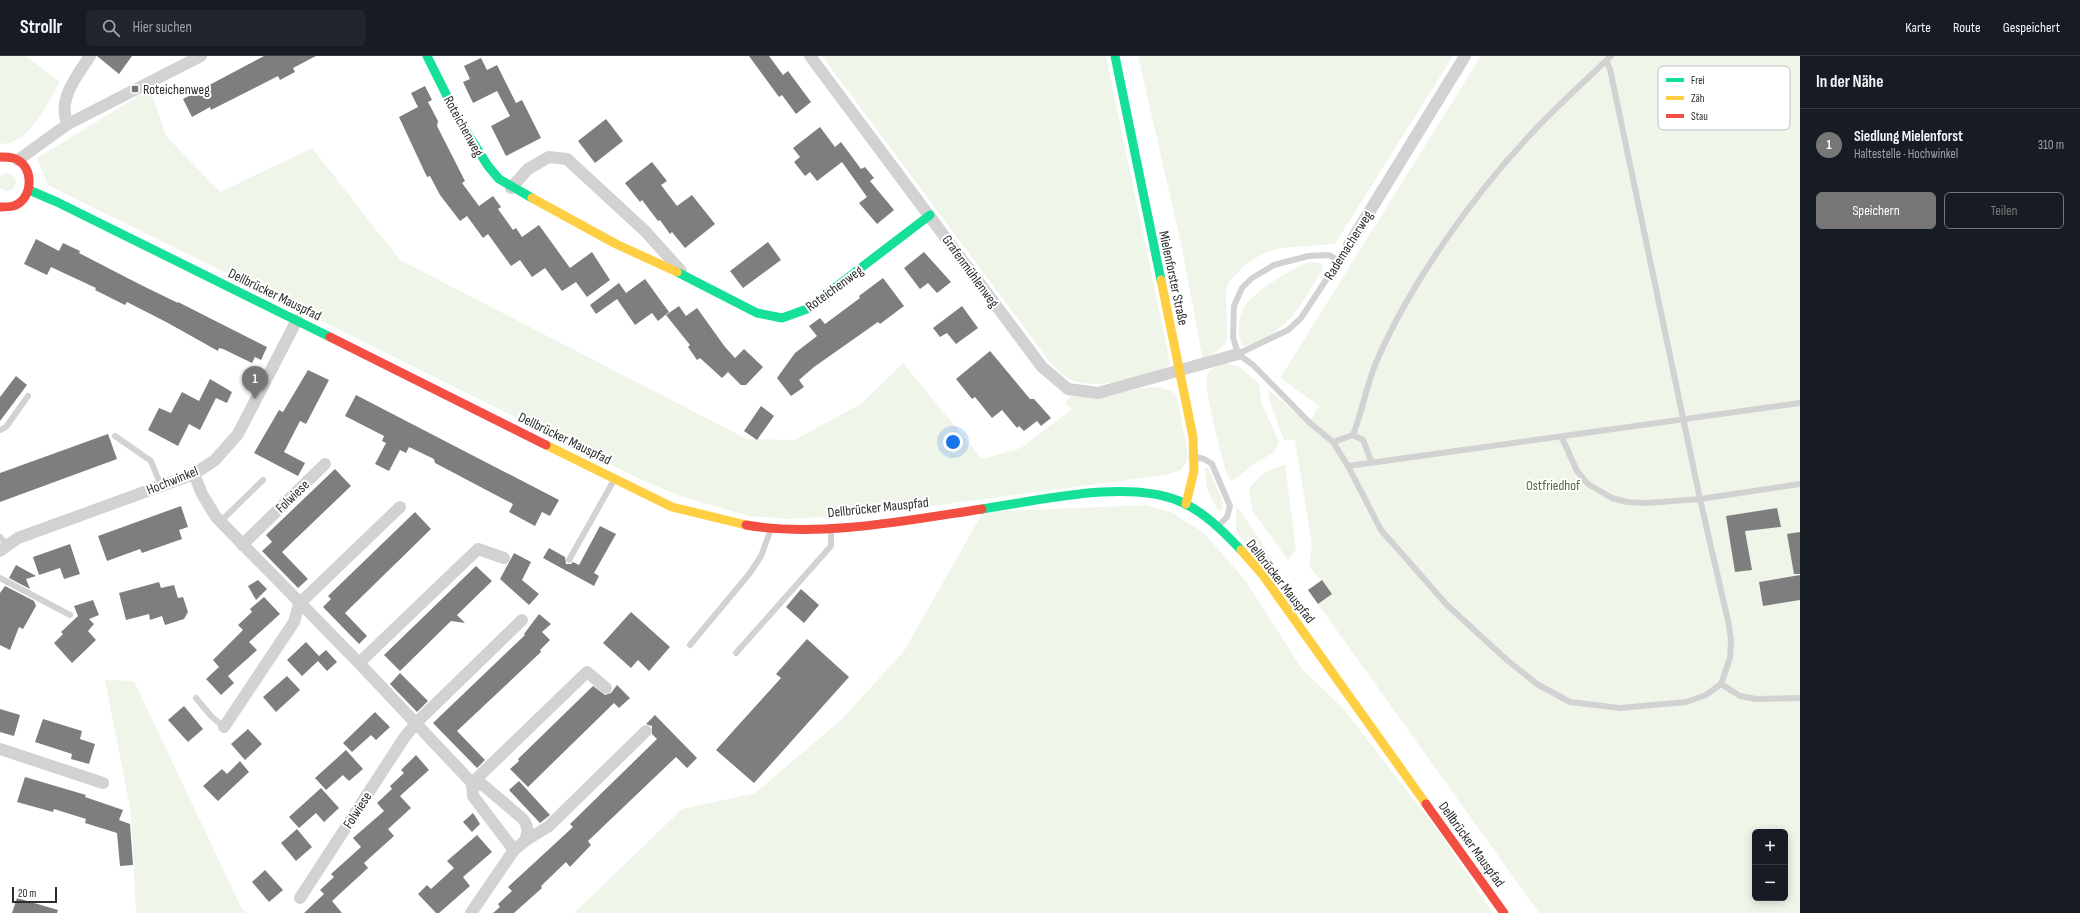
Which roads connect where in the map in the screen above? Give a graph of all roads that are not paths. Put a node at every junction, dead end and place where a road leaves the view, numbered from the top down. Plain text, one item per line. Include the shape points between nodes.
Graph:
1 (90, 56) edge
2 (201, 56) edge
3 (427, 56) edge
4 (810, 56) edge
5 (1115, 56) edge
6 (1465, 56) edge
7 (1611, 56) edge
8 (1606, 61) junction
9 (68, 124) junction
10 (0, 157) edge
11 (18, 160) junction
12 (511, 188) junction
13 (29, 190) junction
14 (0, 207) edge
15 (930, 215) junction
16 (1349, 245) joint
17 (1339, 261) junction
18 (684, 275) junction
19 (297, 320) junction
20 (1238, 354) junction
21 (1179, 371) junction
22 (28, 396) dead end
23 (1800, 403) edge
24 (1684, 420) junction
25 (0, 430) edge
26 (1353, 434) junction
27 (115, 436) dead end
28 (1562, 438) junction
29 (1333, 442) junction
30 (1196, 457) junction
31 (1372, 463) junction
32 (325, 464) dead end
33 (1348, 466) junction
34 (194, 474) junction
35 (615, 478) junction
36 (263, 480) dead end
37 (1800, 484) edge
38 (161, 486) junction
39 (1700, 499) junction
40 (1186, 504) junction
41 (400, 507) dead end
42 (220, 522) junction
43 (1218, 526) junction
44 (830, 527) junction
45 (772, 528) junction
46 (3, 544) edge
47 (242, 544) junction
48 (504, 558) dead end
49 (569, 560) dead end
50 (0, 578) edge
51 (299, 604) junction
52 (70, 615) dead end
53 (522, 620) dead end
54 (690, 645) dead end
55 (736, 653) dead end
56 (359, 663) junction
57 (1721, 684) junction
58 (606, 688) dead end
59 (196, 698) dead end
60 (1800, 698) edge
61 (416, 723) junction
62 (224, 727) joint
63 (646, 732) dead end
64 (0, 749) edge
65 (103, 783) dead end
66 (472, 783) junction
67 (525, 841) junction
68 (514, 850) junction
69 (300, 898) dead end
70 (471, 913) edge
71 (1504, 913) edge

1 - 9 street via 66,97 64,117
2 - 9 street
3 - 12 main road, Roteichenweg via 487,167
4 - 15 street, Grafenmühlenweg
5 - 21 main road, Mielenforster Straße
6 - 16 street, Rademacherweg
7 - 8 lane
8 - 24 lane via 1610,69
8 - 26 lane via 1530,135 1445,242 1415,288 1375,365
9 - 11 street
10 - 11 main road
11 - 13 main road via 29,173
12 - 18 main road, Roteichenweg via 616,244
12 - 18 street, Roteichenweg via 528,169 549,157 567,159 645,231
13 - 14 main road via 18,203 11,207
13 - 19 main road, Dellbrücker Mauspfad
15 - 18 main road, Roteichenweg via 807,309 782,318 757,314
15 - 21 street, Grafenmühlenweg via 1042,367 1068,389 1098,393
16 - 17 lane, Rademacherweg
17 - 20 lane, Rademacherweg via 1301,318 1288,330
17 - 20 lane via 1329,255 1308,256 1274,265 1252,278 1242,288 1234,306 1233,337
19 - 34 street, Hochwinkel via 238,434 215,460
19 - 35 main road, Dellbrücker Mauspfad
20 - 21 street, Rademacherweg
20 - 29 lane via 1253,365 1309,422
21 - 30 main road, Mielenforster Straße
22 - 25 lane via 6,427
23 - 24 lane
24 - 28 lane
24 - 39 lane
26 - 29 lane
26 - 31 lane via 1363,440
27 - 38 lane via 151,461
28 - 31 lane
28 - 39 lane via 1577,471 1588,484 1612,498 1647,503
29 - 33 lane
30 - 40 main road, Mielenforster Straße via 1192,489
30 - 43 lane via 1212,464 1230,506 1227,517
31 - 33 lane
32 - 47 street, Folwiese
33 - 57 lane via 1381,530 1428,586 1508,661 1537,684 1570,702 1620,708 1686,702 1706,695
34 - 38 street, Hochwinkel
34 - 42 street via 202,494
35 - 45 main road, Dellbrücker Mauspfad via 672,507 721,520
35 - 49 lane
36 - 42 lane
37 - 39 lane
38 - 46 street, Hochwinkel
39 - 57 lane via 1731,641 1730,658
40 - 43 main road, Dellbrücker Mauspfad
40 - 44 main road, Dellbrücker Mauspfad via 1145,492 1092,494 848,527
41 - 51 street
42 - 47 street
43 - 71 main road, Dellbrücker Mauspfad via 1262,574
44 - 45 main road, Dellbrücker Mauspfad
44 - 55 lane via 831,546
45 - 54 lane via 761,556 750,572
47 - 51 street
48 - 56 street via 478,549
50 - 52 lane
51 - 56 street
51 - 62 street via 294,622
53 - 61 street, Folwiese
56 - 61 street
57 - 60 lane via 1740,696 1756,699
58 - 66 street via 587,672
59 - 62 lane
61 - 66 street
61 - 69 street, Folwiese
63 - 67 street via 549,826
64 - 65 street
66 - 67 street via 482,785 524,819 528,832
66 - 68 street via 473,796
67 - 68 street
68 - 70 street

